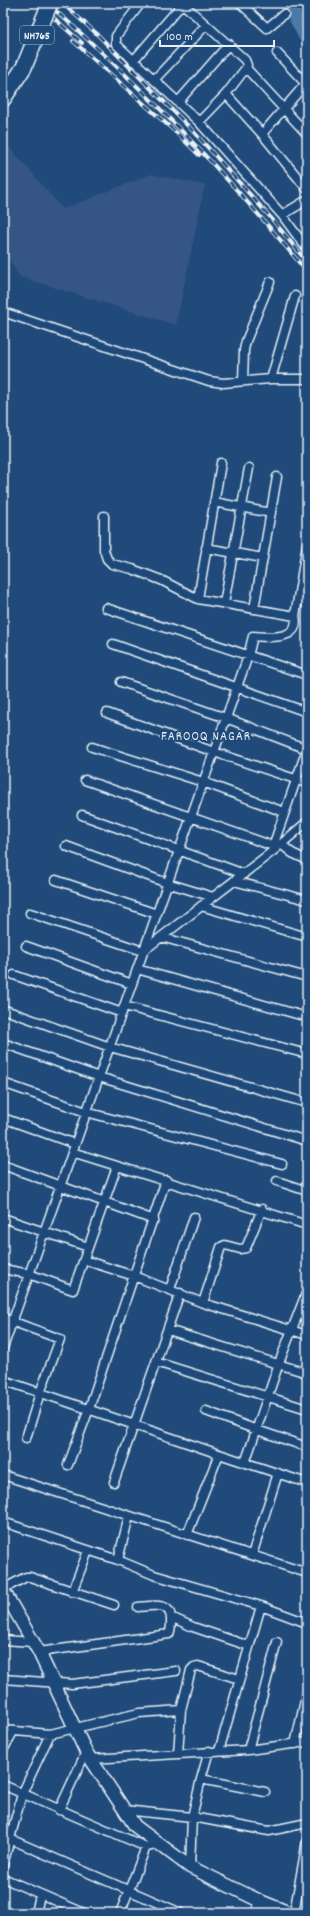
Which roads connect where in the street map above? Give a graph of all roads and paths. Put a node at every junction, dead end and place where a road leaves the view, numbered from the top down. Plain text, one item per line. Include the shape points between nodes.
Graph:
1 (50, 3) edge
2 (141, 3) edge
3 (183, 3) edge
4 (240, 3) edge
5 (284, 14) dead end
6 (206, 24) junction
7 (229, 44) junction
8 (277, 53) dead end
9 (133, 61) junction
10 (246, 68) junction
11 (154, 80) junction
12 (306, 82) edge
13 (226, 94) junction
14 (3, 99) edge
15 (178, 102) junction
16 (282, 109) junction
17 (199, 122) junction
18 (306, 133) edge
19 (262, 134) junction
20 (307, 189) edge
21 (307, 200) edge
22 (282, 215) junction
23 (307, 249) edge
24 (270, 282) dead end
25 (295, 296) dead end
26 (3, 312) edge
27 (271, 379) junction
28 (307, 379) edge
29 (243, 381) junction
30 (222, 463) dead end
31 (249, 468) dead end
32 (277, 477) dead end
33 (214, 502) junction
34 (242, 507) junction
35 (271, 513) junction
36 (104, 516) dead end
37 (307, 544) edge
38 (206, 548) junction
39 (233, 552) junction
40 (263, 558) junction
41 (305, 565) edge
42 (198, 599) junction
43 (307, 600) edge
44 (298, 601) junction
45 (224, 603) junction
46 (106, 608) dead end
47 (254, 609) junction
48 (294, 616) junction
49 (113, 644) dead end
50 (248, 656) junction
51 (307, 675) edge
52 (121, 682) dead end
53 (237, 687) junction
54 (307, 712) edge
55 (107, 713) dead end
56 (226, 718) junction
57 (92, 747) dead end
58 (307, 749) edge
59 (214, 752) junction
60 (85, 780) dead end
61 (296, 780) junction
62 (203, 782) junction
63 (307, 783) edge
64 (284, 812) junction
65 (82, 815) dead end
66 (190, 818) junction
67 (307, 822) edge
68 (282, 844) junction
69 (66, 846) dead end
70 (273, 848) junction
71 (179, 851) junction
72 (307, 860) edge
73 (244, 874) junction
74 (56, 880) dead end
75 (234, 881) junction
76 (167, 883) junction
77 (213, 897) junction
78 (307, 900) edge
79 (201, 906) junction
80 (30, 913) dead end
81 (157, 914) junction
82 (307, 936) edge
83 (161, 937) junction
84 (26, 946) dead end
85 (143, 951) junction
86 (137, 969) junction
87 (14, 975) dead end
88 (307, 977) edge
89 (132, 984) junction
90 (5, 1010) dead end
91 (123, 1010) junction
92 (307, 1017) edge
93 (3, 1043) edge
94 (110, 1046) junction
95 (307, 1054) edge
96 (99, 1077) junction
97 (3, 1083) edge
98 (307, 1103) edge
99 (86, 1112) junction
100 (3, 1118) edge
101 (307, 1142) edge
102 (75, 1144) junction
103 (72, 1152) junction
104 (282, 1164) dead end
105 (3, 1165) edge
106 (117, 1166) junction
107 (166, 1180) junction
108 (276, 1181) dead end
109 (61, 1185) junction
110 (307, 1191) edge
111 (104, 1202) junction
112 (262, 1209) junction
113 (194, 1217) dead end
114 (3, 1218) edge
115 (154, 1220) junction
116 (307, 1225) edge
117 (44, 1232) junction
118 (88, 1247) junction
119 (84, 1260) junction
120 (3, 1269) edge
121 (29, 1274) junction
122 (134, 1276) junction
123 (170, 1289) junction
124 (307, 1291) edge
125 (180, 1293) junction
126 (305, 1300) edge
127 (202, 1303) junction
128 (3, 1318) edge
129 (12, 1322) junction
130 (168, 1330) junction
131 (292, 1330) junction
132 (307, 1335) edge
133 (3, 1348) edge
134 (156, 1362) junction
135 (279, 1364) junction
136 (307, 1373) edge
137 (3, 1380) edge
138 (40, 1393) junction
139 (268, 1397) junction
140 (307, 1409) edge
141 (89, 1410) junction
142 (206, 1411) dead end
143 (133, 1425) junction
144 (257, 1430) junction
145 (26, 1438) dead end
146 (307, 1447) edge
147 (219, 1454) junction
148 (245, 1463) junction
149 (68, 1465) dead end
150 (278, 1473) junction
151 (3, 1475) edge
152 (114, 1482) dead end
153 (307, 1482) edge
154 (129, 1516) junction
155 (3, 1522) edge
156 (187, 1535) junction
157 (88, 1551) junction
158 (252, 1555) junction
159 (118, 1560) junction
160 (307, 1573) edge
161 (3, 1589) edge
162 (72, 1592) junction
163 (8, 1605) edge
164 (114, 1605) dead end
165 (260, 1606) junction
166 (138, 1607) dead end
167 (171, 1617) junction
168 (307, 1623) edge
169 (3, 1640) edge
170 (277, 1642) dead end
171 (249, 1646) junction
172 (36, 1647) junction
173 (176, 1671) dead end
174 (3, 1679) edge
175 (240, 1679) junction
176 (53, 1684) junction
177 (307, 1692) edge
178 (181, 1710) junction
179 (75, 1727) junction
180 (3, 1730) edge
181 (13, 1732) junction
182 (50, 1734) junction
183 (307, 1742) edge
184 (295, 1744) junction
185 (3, 1750) edge
186 (248, 1750) junction
187 (209, 1751) junction
188 (220, 1751) junction
189 (178, 1754) junction
190 (89, 1755) junction
191 (200, 1779) junction
192 (3, 1785) edge
193 (265, 1792) dead end
194 (22, 1794) junction
195 (59, 1810) junction
196 (124, 1810) junction
197 (192, 1817) junction
198 (307, 1823) edge
199 (10, 1839) junction
200 (307, 1842) edge
201 (159, 1843) junction
202 (146, 1847) junction
203 (3, 1866) edge
204 (190, 1867) junction
205 (3, 1878) edge
206 (129, 1891) junction
207 (40, 1895) junction
208 (258, 1907) edge
209 (80, 1912) edge
210 (36, 1913) edge
211 (120, 1913) edge
212 (181, 1913) edge
213 (290, 1913) edge
214 (294, 1913) edge

1 - 14 highway, NH765, bridge via 24,67
2 - 9 street via 115,39 116,44
3 - 6 street
3 - 9 street
4 - 5 street via 267,28
6 - 7 street
6 - 11 street
7 - 10 street via 245,60
7 - 15 street
8 - 12 street
9 - 11 street
10 - 13 street
10 - 16 street
11 - 15 street
12 - 16 street
13 - 17 street
13 - 19 street
15 - 17 street
16 - 18 street
16 - 19 street
17 - 22 street
19 - 20 street
21 - 22 street
22 - 23 street
24 - 29 street via 246,341
25 - 27 street
26 - 29 street via 209,381
27 - 28 street
27 - 29 street
30 - 33 street
31 - 34 street
32 - 35 street
33 - 34 street
33 - 38 street
34 - 35 street
34 - 39 street
35 - 40 street
36 - 42 street via 104,550 112,564 146,574
37 - 41 street
38 - 39 street
38 - 42 street
39 - 40 street
39 - 45 street
40 - 47 street
41 - 44 street
42 - 45 street
43 - 44 street
44 - 48 street
45 - 47 street
46 - 50 street
47 - 48 street
48 - 50 street via 296,622 293,630 287,634 277,638 253,636
49 - 53 street
50 - 51 street
50 - 53 street
52 - 56 street
53 - 54 street
53 - 56 street
55 - 59 street
56 - 58 street
56 - 59 street
57 - 62 street
58 - 61 street
59 - 61 street
59 - 62 street
60 - 66 street
61 - 63 street
61 - 64 street
62 - 64 street
62 - 66 street
64 - 70 street
65 - 71 street
66 - 70 street
66 - 71 street
67 - 68 street
68 - 70 street
68 - 72 street via 292,853
69 - 76 street
70 - 73 street
71 - 73 street
71 - 76 street
73 - 75 street
74 - 81 street
75 - 77 street
75 - 78 street
76 - 77 street
76 - 81 street
77 - 79 street
79 - 82 street
79 - 83 street
80 - 85 street
81 - 85 street
83 - 85 street
83 - 88 street
84 - 89 street
85 - 86 street
86 - 89 street
86 - 92 street
87 - 91 street
89 - 91 street
90 - 94 street
91 - 94 street
91 - 95 street
93 - 96 street
94 - 96 street
94 - 98 street
96 - 99 street
96 - 101 street
97 - 99 street
99 - 102 street
99 - 104 street
100 - 102 street
102 - 103 street
103 - 106 street
103 - 109 street
105 - 109 street
106 - 107 street
106 - 111 street
107 - 112 street
107 - 115 street
108 - 110 street
109 - 111 street
109 - 117 street
111 - 115 street
111 - 118 street
112 - 116 street
112 - 127 street via 246,1248 225,1245 221,1247
113 - 123 street
114 - 117 street
115 - 122 street
117 - 118 street
117 - 121 street
118 - 119 street
119 - 121 street via 73,1290
119 - 122 street
120 - 121 street
121 - 129 street
122 - 123 street
122 - 141 street
123 - 125 street
124 - 126 street
125 - 127 street
125 - 130 street
126 - 131 street
127 - 131 street
128 - 129 street
129 - 133 street
129 - 138 street via 60,1340
130 - 134 street
130 - 135 street
131 - 132 street
131 - 135 street
134 - 139 street
134 - 143 street
135 - 136 street
135 - 139 street
137 - 138 street
138 - 141 street
138 - 145 street
139 - 140 street
139 - 144 street
141 - 143 street
141 - 149 street
142 - 144 street
143 - 147 street
143 - 152 street
144 - 146 street
144 - 148 street
147 - 148 street
147 - 156 street
148 - 150 street
150 - 153 street
150 - 158 street
151 - 154 street
154 - 156 street
154 - 159 street
155 - 157 street
156 - 158 street
157 - 159 street
157 - 162 street
158 - 160 street
159 - 165 street via 154,1575
161 - 162 street via 26,1577
161 - 163 street
162 - 164 street
163 - 172 street
165 - 168 street
165 - 171 street
166 - 167 street via 164,1606 170,1610
167 - 171 street
167 - 172 street via 170,1632 165,1635
169 - 172 street
170 - 186 street
171 - 175 street
172 - 176 street
173 - 176 street via 81,1684
174 - 176 street
175 - 178 street via 194,1667
175 - 188 street
176 - 179 street
177 - 184 street
178 - 179 street via 139,1713
178 - 189 street
179 - 182 street
179 - 190 street
180 - 181 street
181 - 182 street
181 - 185 street
182 - 194 street
183 - 184 street
184 - 186 street
186 - 188 street
187 - 188 street
187 - 189 street
187 - 191 street
189 - 190 street
190 - 195 street
190 - 196 street
191 - 193 street
191 - 197 street
192 - 194 street
194 - 195 street
194 - 199 street
195 - 202 street
196 - 197 street
196 - 201 street via 135,1826
197 - 198 street via 269,1831
197 - 204 street
199 - 203 street
199 - 206 street
200 - 214 street
201 - 202 street
201 - 204 street
202 - 206 street
204 - 208 street
205 - 207 street
206 - 211 street
206 - 212 street
207 - 209 street
207 - 210 street
208 - 213 street

